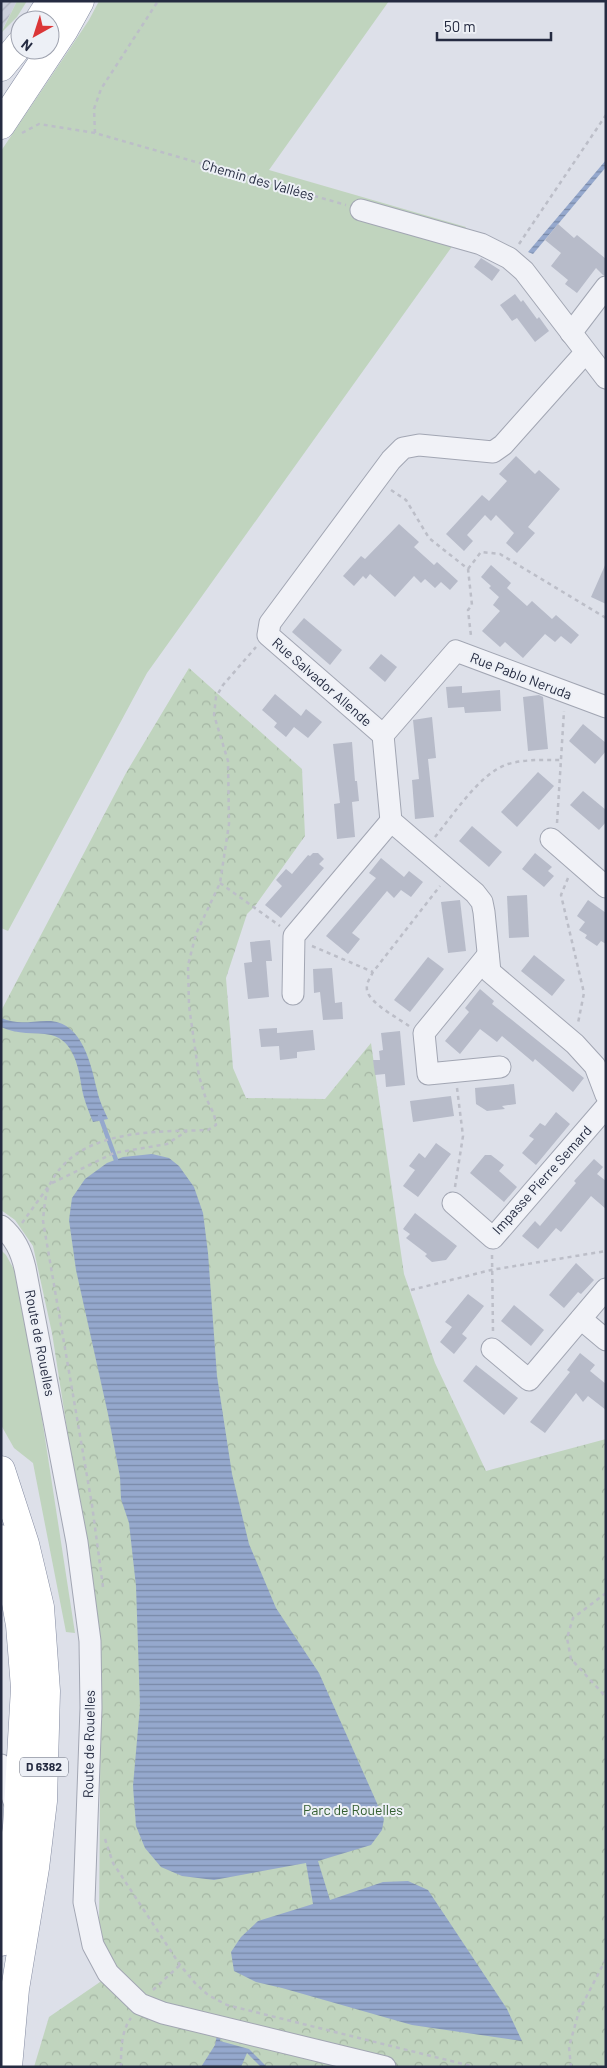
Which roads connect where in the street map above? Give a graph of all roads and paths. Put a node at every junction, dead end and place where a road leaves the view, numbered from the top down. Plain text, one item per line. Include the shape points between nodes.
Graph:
1 (75, 1) edge
2 (80, 1) edge
3 (158, 1) edge
4 (60, 23) edge
5 (10, 56) edge
6 (32, 60) edge
7 (1, 67) edge
8 (1, 99) edge
9 (606, 115) edge
10 (11, 129) edge
11 (95, 134) junction
12 (361, 210) joint
13 (509, 258) junction
14 (606, 287) edge
15 (571, 333) junction
16 (585, 353) junction
17 (606, 378) edge
18 (378, 480) junction
19 (468, 568) junction
20 (606, 618) edge
21 (268, 635) junction
22 (472, 658) junction
23 (566, 692) junction
24 (606, 708) edge
25 (383, 735) junction
26 (562, 760) junction
27 (391, 821) junction
28 (551, 839) joint
29 (425, 849) junction
30 (575, 861) junction
31 (451, 872) junction
32 (220, 883) junction
33 (606, 887) edge
34 (294, 936) junction
35 (488, 955) junction
36 (373, 972) junction
37 (294, 994) dead end
38 (424, 1033) junction
39 (575, 1044) junction
40 (500, 1067) dead end
41 (455, 1071) junction
42 (606, 1095) edge
43 (606, 1107) edge
44 (187, 1131) junction
45 (88, 1146) dead end
46 (453, 1203) joint
47 (7, 1232) edge
48 (492, 1238) junction
49 (606, 1251) edge
50 (491, 1270) junction
51 (606, 1289) edge
52 (411, 1290) dead end
53 (581, 1319) junction
54 (606, 1340) edge
55 (492, 1348) joint
56 (1, 1470) edge
57 (1, 1539) edge
58 (606, 1593) edge
59 (1, 1613) edge
60 (606, 1697) edge
61 (1, 1765) edge
62 (17, 1818) junction
63 (1, 1893) edge
64 (1, 1942) edge
65 (606, 1960) edge
66 (140, 2004) junction
67 (8, 2067) edge
68 (120, 2067) edge
69 (384, 2067) edge
70 (475, 2067) edge
71 (570, 2067) edge

1 - 4 highway
2 - 10 highway
3 - 11 path via 101,89 94,109
5 - 7 highway
6 - 8 highway
9 - 13 path
10 - 11 path, Chemin des Vallées via 39,124
11 - 12 path, Chemin des Vallées
12 - 13 street via 480,244
13 - 15 street via 524,271
14 - 15 street
15 - 16 street
16 - 17 street
16 - 18 street, Rue Salvador Allende via 504,445 493,452 419,444 403,448
18 - 19 path via 406,500 430,538
18 - 21 street, Rue Salvador Allende via 270,624
19 - 20 path via 481,552 500,554
19 - 22 path via 472,605 468,610 469,634 477,646
21 - 25 street, Rue Salvador Allende
21 - 32 path via 216,697 214,715 228,761 230,786 229,824
22 - 23 street, Rue Pablo Neruda
22 - 25 street, Rue Pablo Neruda via 456,652
23 - 24 street, Rue Pablo Neruda
23 - 26 path
25 - 27 street, Rue Salvador Allende
26 - 28 path via 559,819
26 - 29 path via 535,759 507,765 486,777
27 - 29 street
27 - 34 street
28 - 30 street
29 - 31 street
30 - 33 street
30 - 39 path via 561,896 584,993
31 - 35 street via 482,902
31 - 36 path
32 - 34 path
32 - 44 path via 196,934 188,965 189,1006 198,1076 216,1125 208,1130
34 - 36 path
34 - 37 street
35 - 38 street
35 - 39 street via 490,972
36 - 38 path via 367,990 371,999 413,1029
38 - 41 street via 428,1074
39 - 42 street via 595,1066
40 - 41 street
41 - 46 path via 463,1136
43 - 48 street, Impasse Pierre Semard
44 - 45 path via 129,1135
44 - 47 path via 167,1144 114,1153 50,1184
46 - 48 street, Impasse Pierre Semard
47 - 66 street, Route de Rouelles via 24,1262 77,1542 90,1642 84,1902 93,1945 108,1973
48 - 50 path
49 - 50 path
50 - 52 path
50 - 55 path
51 - 53 street
53 - 54 street
53 - 55 street via 529,1380
56 - 67 highway, D 6382 via 25,1544 40,1607 46,1691 43,1801 15,1988
57 - 62 highway, D 6382 via 20,1625 26,1688
58 - 60 path via 573,1618 567,1638 572,1659
59 - 62 highway
61 - 62 street
62 - 63 highway
62 - 64 highway, D 6382
65 - 71 path via 579,2011 569,2047
66 - 68 path via 126,2024
66 - 69 street, Route de Rouelles via 164,2013
66 - 70 path via 180,1965 208,1995 227,2005

